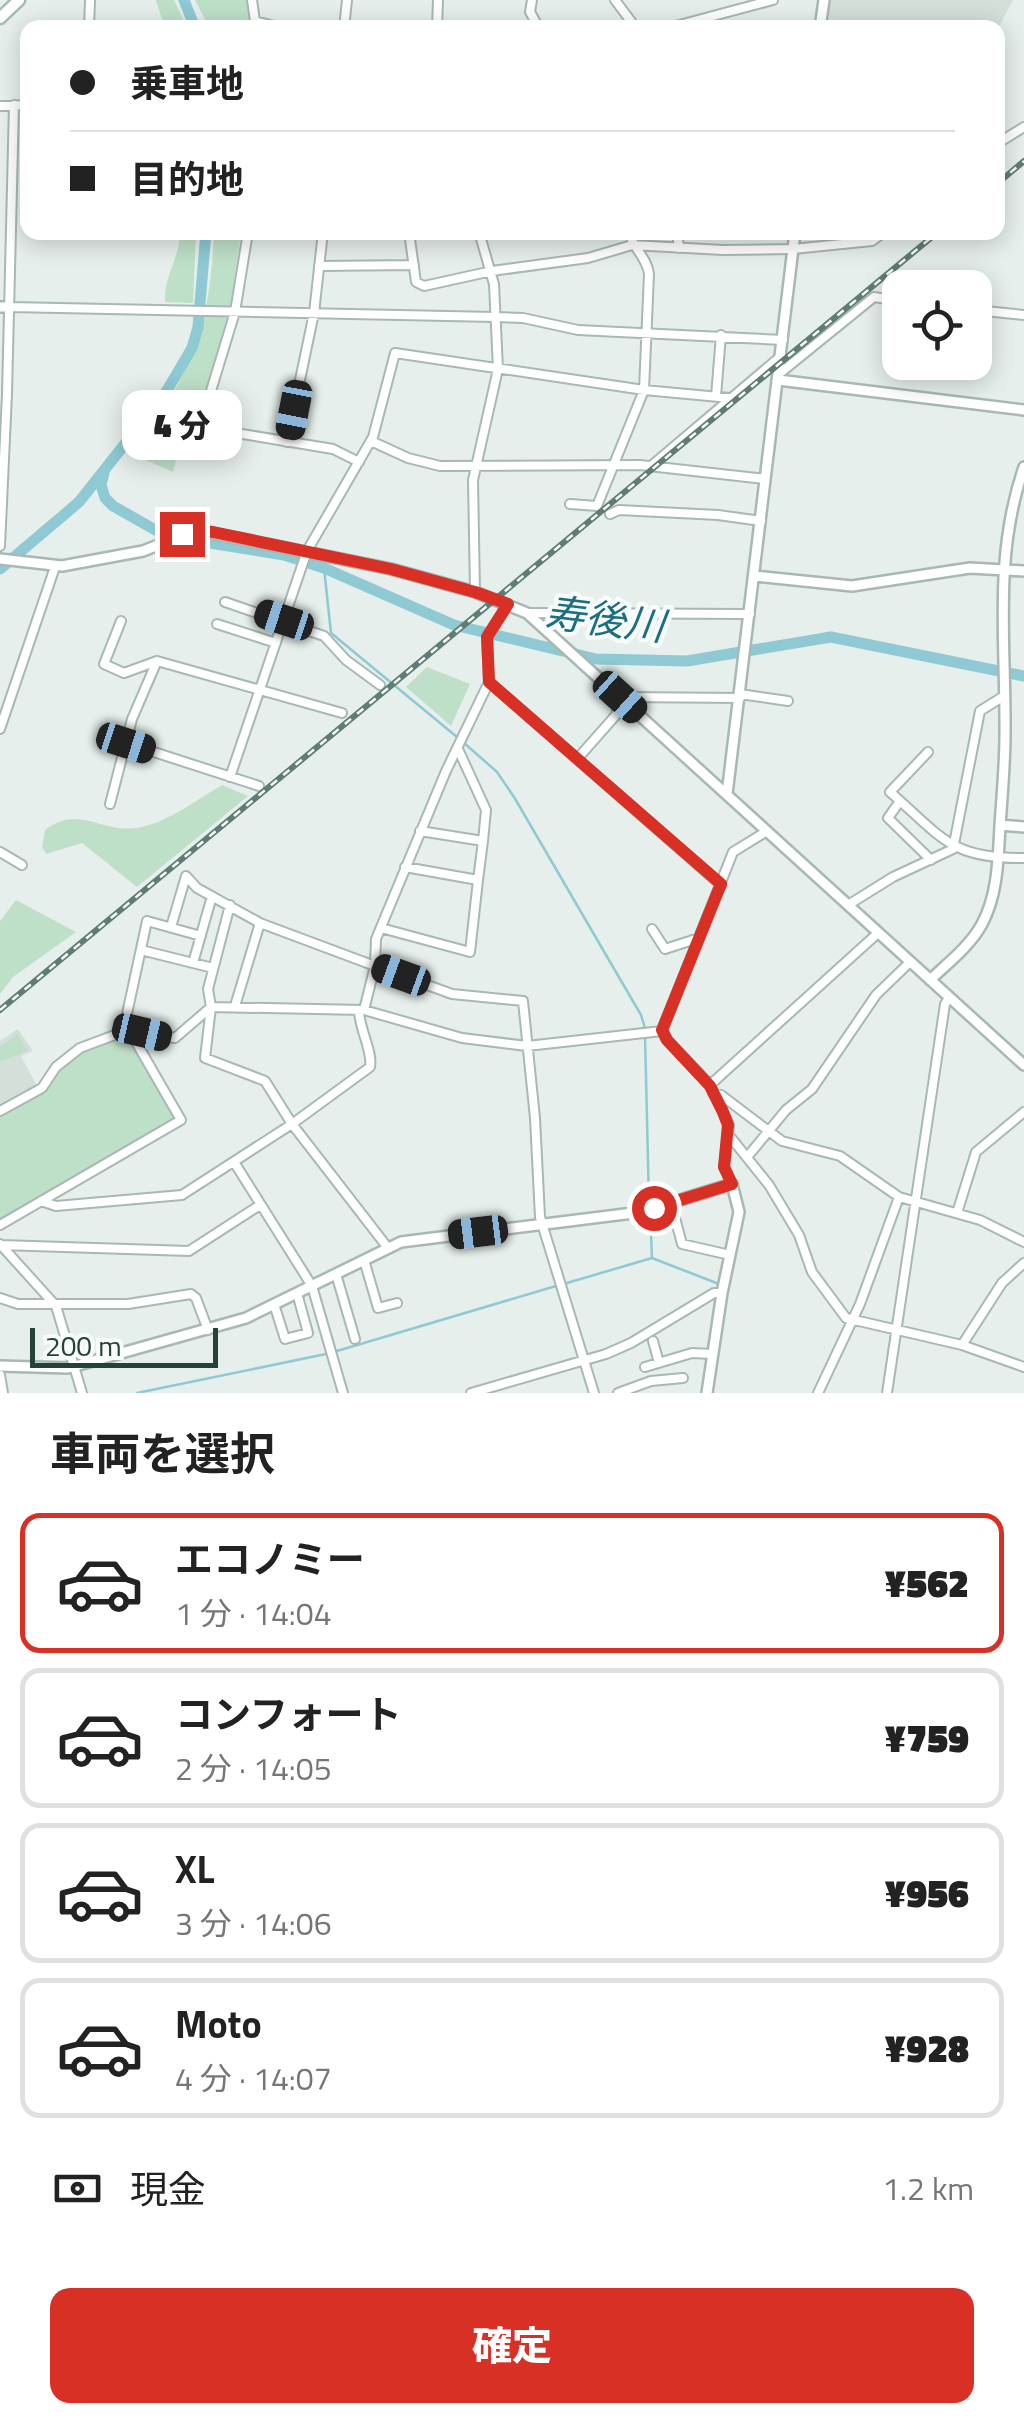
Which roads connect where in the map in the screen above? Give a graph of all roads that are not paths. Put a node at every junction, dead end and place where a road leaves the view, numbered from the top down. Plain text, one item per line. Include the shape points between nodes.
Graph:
1 (19, 0) edge
2 (772, 0) edge
3 (0, 18) edge
4 (698, 20) edge
5 (14, 105) junction
6 (20, 105) edge
7 (0, 106) edge
8 (247, 240) edge
9 (322, 240) edge
10 (410, 240) edge
11 (482, 240) edge
12 (630, 240) edge
13 (678, 240) edge
14 (794, 240) edge
15 (873, 240) edge
16 (632, 245) junction
17 (679, 248) junction
18 (793, 249) junction
19 (414, 265) junction
20 (319, 266) junction
21 (492, 271) junction
22 (882, 298) edge
23 (5, 307) edge
24 (236, 312) junction
25 (992, 312) edge
26 (314, 313) junction
27 (1024, 315) edge
28 (494, 316) junction
29 (646, 332) junction
30 (720, 335) junction
31 (782, 340) junction
32 (781, 356) junction
33 (498, 369) junction
34 (778, 377) junction
35 (644, 390) junction
36 (716, 396) junction
37 (730, 398) junction
38 (1024, 410) edge
39 (371, 441) junction
40 (288, 442) junction
41 (359, 462) junction
42 (612, 465) junction
43 (474, 466) junction
44 (651, 466) junction
45 (1024, 467) edge
46 (766, 479) junction
47 (1020, 492) edge
48 (570, 504) dead end
49 (610, 514) dead end
50 (761, 522) junction
51 (0, 546) edge
52 (306, 554) junction
53 (2, 559) edge
54 (56, 567) junction
55 (1003, 570) junction
56 (1024, 571) edge
57 (755, 576) junction
58 (475, 592) junction
59 (225, 602) dead end
60 (508, 604) junction
61 (528, 613) junction
62 (750, 614) junction
63 (284, 620) junction
64 (121, 621) dead end
65 (217, 624) dead end
66 (276, 642) junction
67 (157, 661) junction
68 (489, 682) junction
69 (380, 685) dead end
70 (260, 690) junction
71 (740, 696) junction
72 (1004, 696) junction
73 (620, 697) junction
74 (788, 701) dead end
75 (342, 713) dead end
76 (0, 729) edge
77 (126, 743) junction
78 (461, 744) junction
79 (928, 752) dead end
80 (578, 758) junction
81 (230, 776) junction
82 (259, 786) dead end
83 (727, 794) junction
84 (900, 801) junction
85 (110, 804) dead end
86 (1000, 825) junction
87 (1024, 828) edge
88 (420, 831) junction
89 (767, 831) junction
90 (483, 842) junction
91 (953, 848) junction
92 (0, 852) edge
93 (1024, 858) edge
94 (998, 859) junction
95 (931, 860) junction
96 (22, 865) dead end
97 (405, 867) junction
98 (478, 880) junction
99 (721, 884) junction
100 (212, 896) junction
101 (230, 904) junction
102 (848, 905) junction
103 (260, 922) junction
104 (171, 928) junction
105 (381, 928) junction
106 (652, 929) dead end
107 (878, 933) junction
108 (201, 936) junction
109 (699, 938) junction
110 (141, 950) junction
111 (910, 962) junction
112 (193, 963) junction
113 (375, 966) junction
114 (213, 968) junction
115 (930, 980) junction
116 (949, 998) junction
117 (211, 1006) junction
118 (236, 1006) junction
119 (362, 1010) junction
120 (128, 1030) junction
121 (662, 1030) junction
122 (527, 1046) junction
123 (1024, 1066) edge
124 (711, 1089) junction
125 (0, 1111) edge
126 (1024, 1112) edge
127 (292, 1124) junction
128 (768, 1131) junction
129 (728, 1134) junction
130 (748, 1156) junction
131 (234, 1162) junction
132 (732, 1184) junction
133 (899, 1197) junction
134 (915, 1201) junction
135 (41, 1202) junction
136 (671, 1204) junction
137 (260, 1205) junction
138 (958, 1212) junction
139 (543, 1224) junction
140 (0, 1225) edge
141 (1024, 1242) edge
142 (0, 1244) edge
143 (388, 1248) junction
144 (730, 1254) junction
145 (364, 1260) junction
146 (1024, 1264) edge
147 (336, 1274) junction
148 (312, 1286) junction
149 (297, 1293) junction
150 (722, 1293) junction
151 (0, 1298) edge
152 (53, 1302) junction
153 (397, 1303) dead end
154 (274, 1304) junction
155 (852, 1319) junction
156 (896, 1328) junction
157 (208, 1330) junction
158 (356, 1339) dead end
159 (653, 1341) dead end
160 (962, 1344) junction
161 (712, 1354) junction
162 (584, 1360) junction
163 (659, 1362) junction
164 (0, 1366) edge
165 (74, 1366) junction
166 (1024, 1366) edge
167 (645, 1367) dead end
168 (0, 1376) edge
169 (683, 1378) dead end
170 (3, 1393) edge
171 (82, 1393) edge
172 (342, 1393) edge
173 (471, 1393) edge
174 (594, 1393) edge
175 (618, 1393) edge
176 (707, 1393) edge
177 (818, 1393) edge
178 (887, 1393) edge

1 - 3 main road
2 - 4 street
5 - 6 street
5 - 7 street
5 - 23 street
8 - 24 street
9 - 20 street
10 - 19 street
11 - 21 street
12 - 16 street
13 - 17 street
14 - 18 street
15 - 18 street
16 - 17 street
16 - 21 street
16 - 29 street via 648,263
17 - 18 street
18 - 31 street
19 - 20 street
19 - 21 street via 416,282 424,286
20 - 26 street
21 - 28 street
22 - 34 street via 874,297
23 - 24 street
23 - 51 street
24 - 26 street
24 - 40 street via 200,427
25 - 27 street
26 - 28 street
26 - 40 street
28 - 29 street via 578,330
28 - 33 street
29 - 30 street
29 - 35 street
30 - 31 street
30 - 36 street
31 - 32 street
32 - 34 street
32 - 37 street
33 - 35 street
33 - 39 street via 395,354
33 - 43 street
34 - 38 street
34 - 46 street
35 - 36 street
35 - 42 street
36 - 37 street
37 - 44 street
39 - 41 street
39 - 43 street via 440,466
40 - 41 street
41 - 52 street
42 - 43 street
42 - 44 street
42 - 48 street via 597,506
43 - 58 street
44 - 46 street
45 - 47 street
46 - 50 street
47 - 55 street
49 - 50 street via 686,513
50 - 57 street
52 - 54 street via 196,530 143,551
52 - 58 street
52 - 63 street
53 - 54 street
54 - 76 street
55 - 56 street
55 - 57 street via 970,568 842,586
55 - 72 street
57 - 62 street
58 - 60 street
59 - 63 street
60 - 61 street
60 - 68 street via 488,633
61 - 62 street
61 - 73 street
62 - 71 street
63 - 66 street
63 - 69 street via 324,636
64 - 67 street via 104,664 124,673
65 - 66 street
66 - 70 street
67 - 70 street
67 - 77 street
68 - 78 street
68 - 80 street
70 - 75 street
70 - 81 street
71 - 73 street
71 - 74 street
71 - 83 street
72 - 86 street
72 - 91 street via 980,711
73 - 80 street via 616,715
73 - 83 street
77 - 81 street
77 - 85 street
78 - 88 street
78 - 90 street via 486,810
79 - 84 street via 890,792
80 - 99 street
81 - 82 street
83 - 89 street
84 - 91 street
84 - 95 street via 888,818
86 - 87 street
86 - 94 street
88 - 90 street
88 - 97 street
89 - 99 street via 733,852
89 - 102 street
90 - 98 street
91 - 94 street
91 - 95 street
92 - 96 street
93 - 94 street
94 - 115 street via 982,924
95 - 102 street
97 - 98 street
97 - 105 street
98 - 105 street via 470,952
99 - 109 street
100 - 101 street
100 - 104 street via 186,876
100 - 108 street
101 - 103 street
101 - 114 street
102 - 107 street
103 - 113 street
103 - 118 street
104 - 108 street
104 - 110 street via 147,921
105 - 113 street
106 - 109 street via 665,949
107 - 111 street
107 - 124 street
108 - 112 street
109 - 121 street
110 - 112 street
110 - 120 street
111 - 115 street
111 - 128 street via 876,996 812,1089
112 - 114 street
113 - 119 street
113 - 122 street via 452,994 523,1000
114 - 117 street
115 - 116 street
116 - 123 street
116 - 134 street
117 - 118 street
117 - 120 street via 174,1038
117 - 127 street via 205,1058 265,1081
118 - 119 street
119 - 122 street via 462,1038
119 - 127 street via 370,1067
120 - 125 street via 80,1048 42,1088
120 - 135 street via 182,1120
121 - 122 street
121 - 124 street
122 - 139 street
124 - 128 street
124 - 129 street
126 - 138 street via 976,1152
127 - 131 street
127 - 143 street
128 - 130 street
128 - 133 street via 840,1156
129 - 130 street
129 - 132 street via 724,1167
130 - 155 street via 799,1235 812,1272
131 - 135 street via 182,1195
131 - 137 street
132 - 136 street
132 - 144 street via 739,1212
133 - 134 street
133 - 155 street
134 - 138 street
134 - 156 street
135 - 140 street
136 - 139 street
136 - 144 street via 682,1244
137 - 142 street via 189,1250
137 - 148 street
138 - 141 street
139 - 143 street
139 - 162 street
142 - 152 street
143 - 145 street
144 - 150 street
145 - 147 street
145 - 153 street via 378,1308
146 - 160 street via 1002,1283
147 - 148 street
147 - 158 street
148 - 149 street
148 - 172 street
149 - 154 street
149 - 154 street via 308,1333 285,1340
150 - 161 street
150 - 162 street via 631,1344
151 - 152 street
152 - 157 street via 128,1304 191,1294
152 - 165 street
154 - 157 street
155 - 156 street
155 - 177 street
156 - 160 street
156 - 178 street
157 - 165 street
159 - 163 street
160 - 166 street
161 - 163 street
161 - 176 street
162 - 173 street
162 - 174 street
163 - 167 street
164 - 165 street
165 - 171 street
168 - 170 street
169 - 175 street via 651,1380

